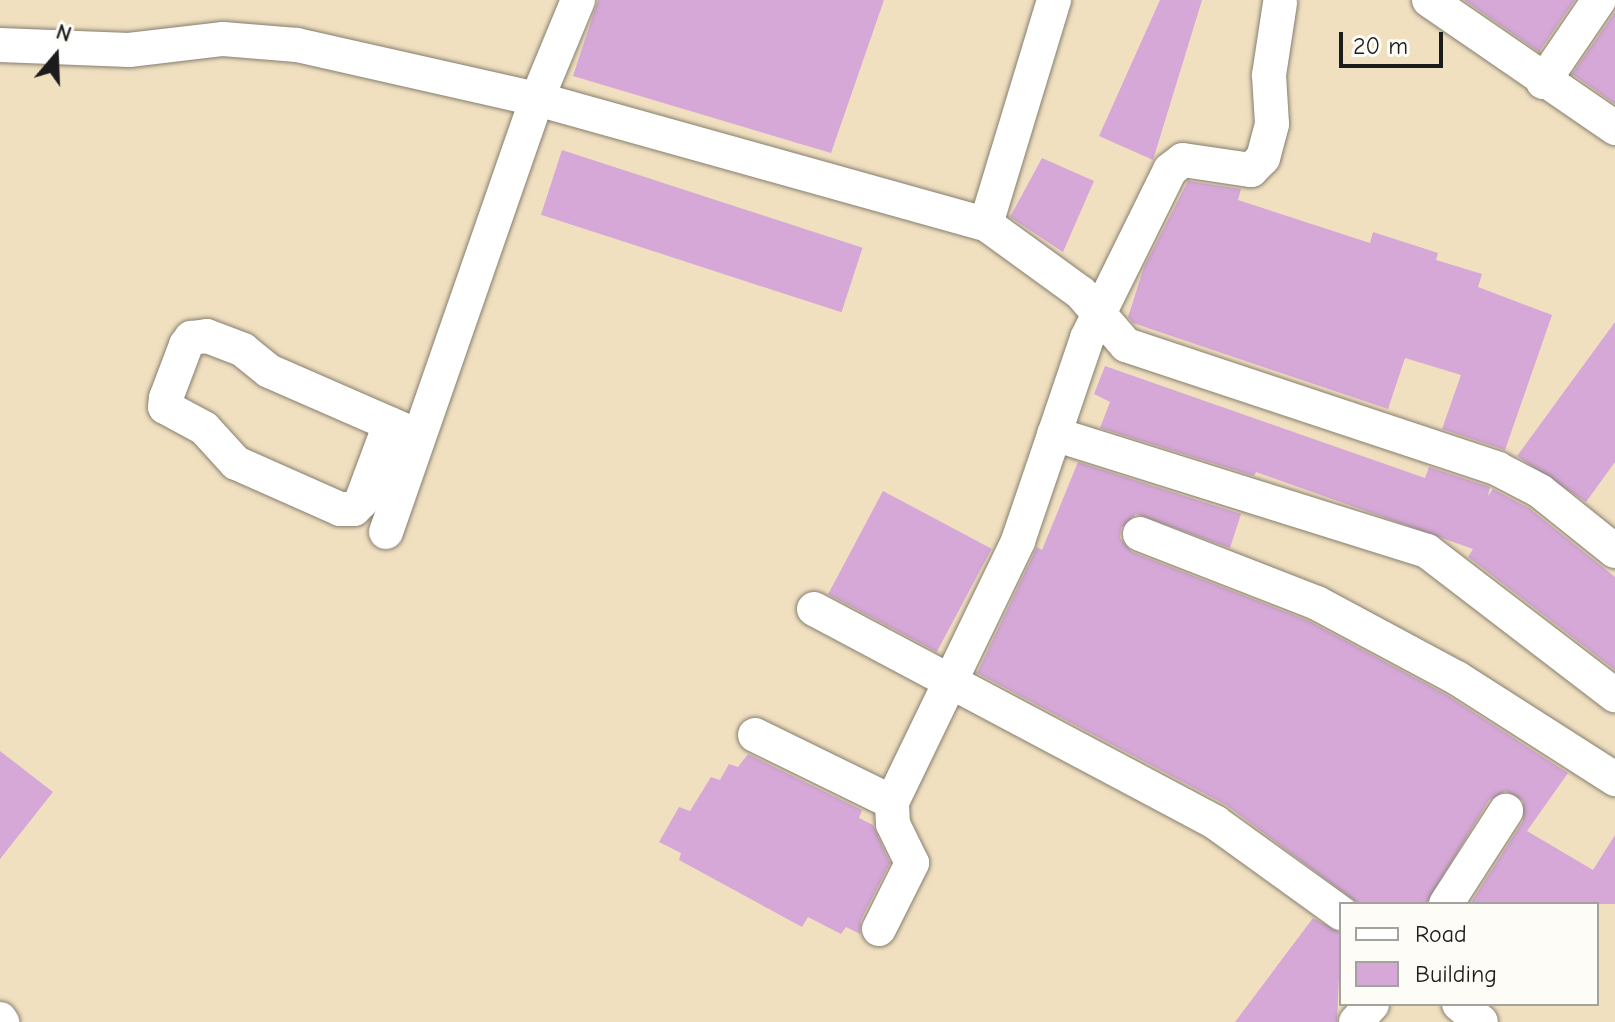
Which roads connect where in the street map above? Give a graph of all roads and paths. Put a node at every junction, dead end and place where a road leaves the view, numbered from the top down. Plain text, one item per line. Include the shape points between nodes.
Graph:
1 (578, 0) edge
2 (1054, 0) edge
3 (1429, 0) edge
4 (1599, 0) edge
5 (1280, 3) dead end
6 (0, 45) edge
7 (1543, 82) junction
8 (537, 99) junction
9 (1615, 128) edge
10 (986, 224) junction
11 (1101, 315) junction
12 (404, 430) junction
13 (1054, 434) junction
14 (386, 532) dead end
15 (1140, 534) dead end
16 (1615, 551) edge
17 (814, 609) dead end
18 (950, 681) junction
19 (1615, 695) edge
20 (755, 735) dead end
21 (1615, 779) edge
22 (892, 802) junction
23 (1506, 811) dead end
24 (1447, 902) edge
25 (1339, 912) edge
26 (879, 929) dead end
27 (1370, 1006) edge
28 (1461, 1006) edge
29 (1356, 1022) edge
30 (1481, 1022) edge

1 - 8 street
2 - 10 street
3 - 7 street
4 - 7 street
5 - 11 street via 1269,75 1272,124 1263,158 1251,170 1176,163
6 - 8 street via 129,50 223,39 297,45
7 - 9 street
8 - 10 street
8 - 12 street
10 - 11 street via 1081,293
11 - 13 street via 1087,338
11 - 16 street via 1126,345 1498,469 1540,491
12 - 12 street via 269,371 243,350 207,336 191,338 166,398 165,407 204,428 236,463 340,509 354,509 361,502
12 - 14 street
13 - 18 street via 1018,541
13 - 19 street via 1427,551
15 - 21 street via 1317,603 1457,678
17 - 18 street
18 - 22 street
18 - 25 street via 1216,823
20 - 22 street
22 - 26 street via 893,824 912,863
23 - 24 street
27 - 29 street
28 - 30 street

